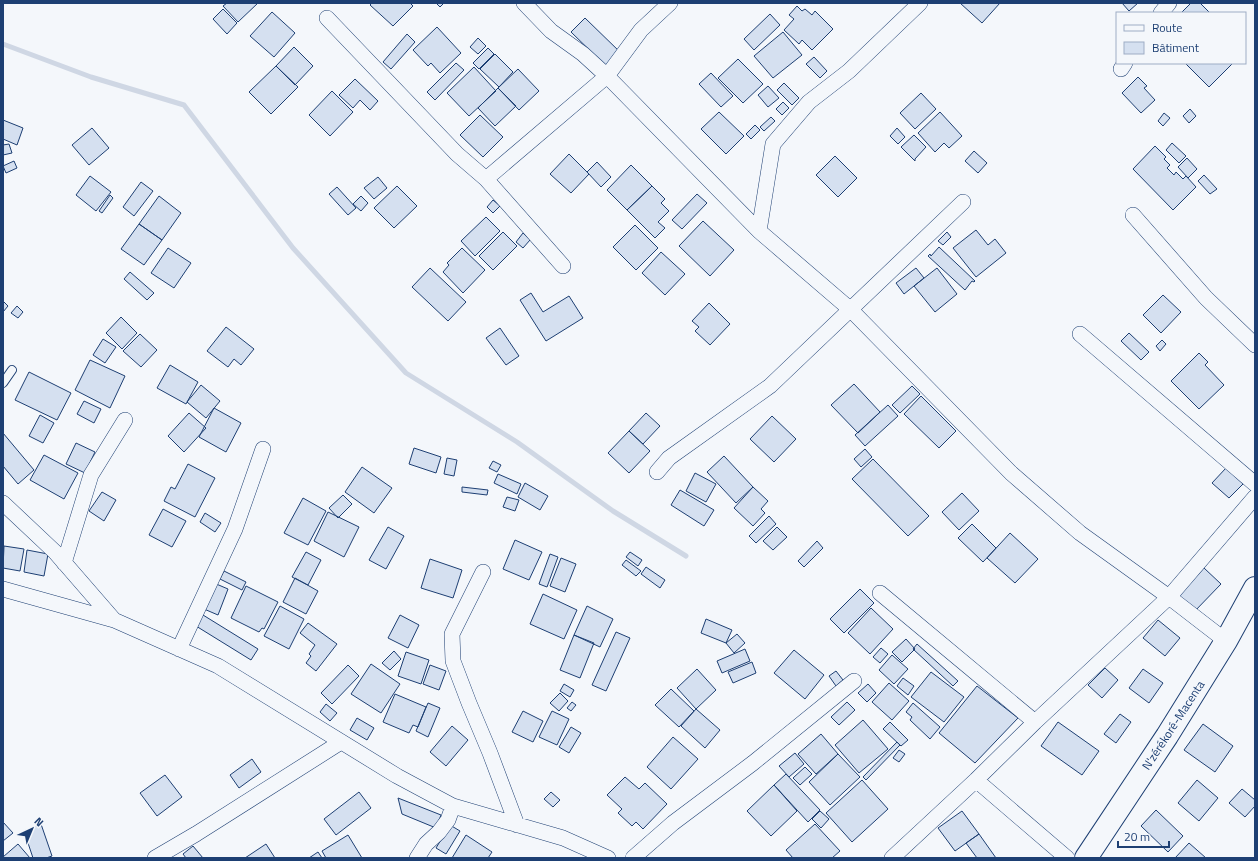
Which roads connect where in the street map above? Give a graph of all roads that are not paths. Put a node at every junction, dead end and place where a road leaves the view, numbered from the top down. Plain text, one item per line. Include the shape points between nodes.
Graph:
1 (524, 3) edge
2 (670, 3) edge
3 (920, 3) edge
4 (1169, 3) edge
5 (1162, 12) edge
6 (327, 18) dead end
7 (607, 76) junction
8 (486, 179) junction
9 (963, 202) dead end
10 (1133, 215) dead end
11 (759, 231) junction
12 (563, 266) dead end
13 (851, 310) junction
14 (1080, 334) dead end
15 (1255, 345) edge
16 (12, 370) dead end
17 (3, 383) edge
18 (125, 420) dead end
19 (263, 449) dead end
20 (657, 472) dead end
21 (1255, 484) edge
22 (1255, 497) edge
23 (3, 503) edge
24 (64, 563) junction
25 (483, 572) dead end
26 (1255, 588) edge
27 (3, 589) edge
28 (880, 593) dead end
29 (1169, 597) junction
30 (114, 620) junction
31 (1226, 641) junction
32 (179, 649) junction
33 (854, 681) dead end
34 (1035, 722) junction
35 (341, 742) junction
36 (976, 780) junction
37 (452, 806) junction
38 (517, 825) junction
39 (157, 857) edge
40 (417, 858) edge
41 (608, 858) edge
42 (633, 858) edge
43 (892, 858) edge
44 (1067, 858) edge
45 (1086, 858) edge

1 - 7 street via 551,31 583,54
2 - 7 street via 641,30
3 - 11 street via 849,71 809,102 773,144
4 - 5 street
6 - 8 street via 457,154
7 - 8 street
7 - 11 street
8 - 12 street
9 - 13 street
10 - 15 street via 1206,298
11 - 13 street
13 - 20 street via 770,386 669,458
13 - 29 street via 1011,473 1080,533
14 - 21 street
16 - 17 lane
18 - 24 street via 91,475
19 - 32 street via 236,528
22 - 29 street
23 - 24 street
24 - 30 street
25 - 38 street via 452,634 453,661
26 - 31 highway, N'zérékoré-Macenta
27 - 30 street
28 - 34 street
29 - 31 street
29 - 34 street
30 - 32 street
31 - 45 highway, N'zérékoré-Macenta
32 - 35 street via 218,666
33 - 42 street via 753,763 673,823
34 - 36 street
35 - 37 street
35 - 39 street
36 - 43 street
36 - 44 street
37 - 38 street
37 - 40 street via 448,820
38 - 41 street via 563,838

